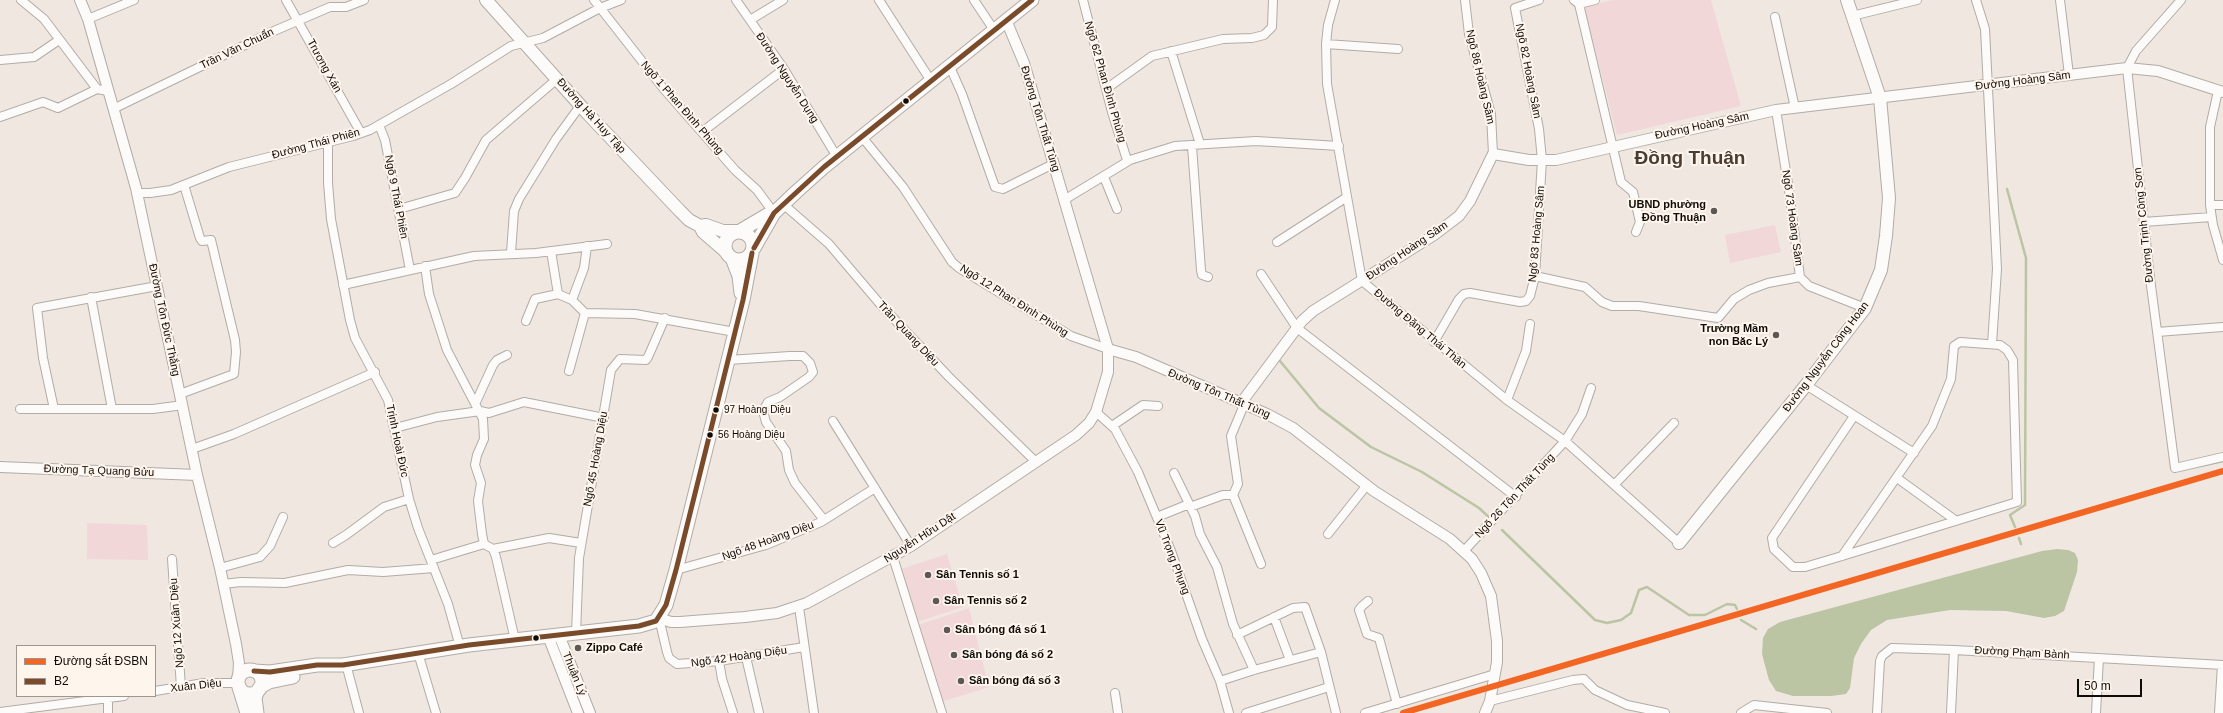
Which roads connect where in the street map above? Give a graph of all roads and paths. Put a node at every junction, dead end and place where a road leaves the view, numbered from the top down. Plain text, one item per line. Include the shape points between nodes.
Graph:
1 (21, 0) edge
2 (80, 0) edge
3 (134, 0) edge
4 (286, 0) edge
5 (364, 0) edge
6 (486, 0) edge
7 (594, 0) edge
8 (621, 0) edge
9 (736, 0) edge
10 (783, 0) edge
11 (879, 0) edge
12 (974, 0) edge
13 (1032, 0) edge
14 (1082, 0) edge
15 (1273, 0) edge
16 (1335, 0) edge
17 (1465, 0) edge
18 (1539, 0) edge
19 (1595, 0) edge
20 (1847, 0) edge
21 (1917, 0) edge
22 (1976, 0) edge
23 (2181, 0) edge
24 (2062, 1) edge
25 (1576, 2) edge
26 (1514, 4) edge
27 (600, 8) junction
28 (1852, 16) junction
29 (1775, 17) dead end
30 (88, 19) junction
31 (750, 20) junction
32 (1006, 20) junction
33 (299, 21) junction
34 (994, 30) junction
35 (59, 40) junction
36 (526, 43) junction
37 (1326, 44) junction
38 (1398, 49) dead end
39 (1171, 52) junction
40 (0, 60) edge
41 (950, 67) junction
42 (2127, 68) junction
43 (784, 70) junction
44 (2069, 75) junction
45 (557, 79) junction
46 (931, 81) junction
47 (1986, 85) junction
48 (97, 89) junction
49 (1106, 89) junction
50 (108, 91) junction
51 (2221, 92) edge
52 (1880, 98) junction
53 (580, 106) junction
54 (1795, 108) junction
55 (113, 109) junction
56 (1776, 110) junction
57 (0, 117) edge
58 (379, 125) junction
59 (702, 132) junction
60 (361, 133) junction
61 (862, 137) junction
62 (328, 142) junction
63 (1196, 145) junction
64 (1339, 146) junction
65 (1614, 146) junction
66 (1493, 154) junction
67 (837, 157) junction
68 (1130, 160) junction
69 (1542, 160) junction
70 (1053, 164) junction
71 (1104, 177) junction
72 (184, 185) junction
73 (137, 193) junction
74 (1347, 197) junction
75 (1064, 200) junction
76 (2210, 205) junction
77 (2223, 205) edge
78 (399, 209) junction
79 (779, 209) junction
80 (1117, 209) dead end
81 (2211, 217) junction
82 (2144, 222) junction
83 (700, 226) junction
84 (738, 231) junction
85 (1636, 232) dead end
86 (1277, 242) dead end
87 (607, 244) dead end
88 (587, 246) junction
89 (551, 251) junction
90 (753, 251) junction
91 (511, 253) junction
92 (729, 255) junction
93 (2223, 260) edge
94 (425, 266) junction
95 (410, 270) junction
96 (1261, 274) dead end
97 (1535, 276) junction
98 (1208, 277) dead end
99 (1800, 277) junction
100 (1362, 281) junction
101 (343, 285) junction
102 (157, 286) junction
103 (558, 294) junction
104 (91, 297) junction
105 (572, 300) junction
106 (743, 300) junction
107 (1865, 308) junction
108 (585, 312) junction
109 (665, 318) junction
110 (526, 321) dead end
111 (1530, 324) dead end
112 (2223, 327) edge
113 (1297, 328) junction
114 (735, 332) junction
115 (2157, 332) junction
116 (1434, 342) junction
117 (1992, 344) junction
118 (1108, 349) junction
119 (507, 355) dead end
120 (728, 360) junction
121 (569, 371) dead end
122 (375, 372) junction
123 (1806, 385) junction
124 (1591, 388) dead end
125 (181, 399) junction
126 (1507, 400) junction
127 (476, 402) junction
128 (1243, 404) junction
129 (1158, 406) dead end
130 (20, 409) dead end
131 (54, 409) junction
132 (112, 409) junction
133 (480, 411) junction
134 (1096, 412) junction
135 (1854, 416) junction
136 (604, 418) junction
137 (833, 421) dead end
138 (1674, 423) dead end
139 (1112, 426) junction
140 (395, 428) junction
141 (1565, 441) junction
142 (192, 449) junction
143 (1914, 453) junction
144 (2223, 457) edge
145 (1036, 462) junction
146 (0, 467) edge
147 (1174, 473) dead end
148 (197, 475) junction
149 (1896, 478) junction
150 (1367, 485) junction
151 (1614, 485) junction
152 (875, 488) junction
153 (1233, 495) junction
154 (1516, 497) junction
155 (409, 499) junction
156 (1190, 505) junction
157 (282, 517) dead end
158 (1157, 517) junction
159 (824, 520) junction
160 (1955, 520) junction
161 (1328, 534) dead end
162 (333, 543) dead end
163 (581, 543) junction
164 (1679, 543) joint
165 (484, 544) junction
166 (911, 546) junction
167 (493, 549) junction
168 (1464, 551) junction
169 (1842, 556) junction
170 (893, 557) junction
171 (172, 559) dead end
172 (432, 564) junction
173 (1261, 564) dead end
174 (220, 568) junction
175 (676, 570) junction
176 (223, 584) junction
177 (1368, 602) dead end
178 (799, 607) junction
179 (1274, 617) junction
180 (659, 618) junction
181 (576, 633) junction
182 (1237, 635) junction
183 (553, 636) junction
184 (515, 640) junction
185 (236, 644) junction
186 (460, 647) junction
187 (804, 647) junction
188 (1954, 650) junction
189 (1321, 652) junction
190 (418, 653) junction
191 (746, 657) junction
192 (2099, 658) junction
193 (1290, 660) junction
194 (719, 662) junction
195 (344, 664) junction
196 (2223, 665) edge
197 (252, 670) junction
198 (1254, 670) junction
199 (1495, 674) junction
200 (1220, 681) junction
201 (238, 683) junction
202 (181, 687) junction
203 (1329, 687) junction
204 (259, 688) junction
205 (156, 691) edge
206 (1115, 693) dead end
207 (119, 697) edge
208 (108, 699) junction
209 (1490, 701) junction
210 (1397, 704) junction
211 (1625, 709) edge
212 (0, 712) edge
213 (12, 712) edge
214 (108, 713) edge
215 (247, 713) edge
216 (257, 713) edge
217 (359, 713) edge
218 (436, 713) edge
219 (578, 713) edge
220 (590, 713) edge
221 (733, 713) edge
222 (760, 713) edge
223 (814, 713) edge
224 (942, 713) edge
225 (1118, 713) edge
226 (1229, 713) edge
227 (1246, 713) edge
228 (1336, 713) edge
229 (1365, 713) edge
230 (1485, 713) edge
231 (1665, 713) edge
232 (1741, 713) edge
233 (1827, 713) edge
234 (1877, 713) edge
235 (1951, 713) edge
236 (2096, 713) edge
237 (2219, 713) edge

1 - 35 street via 44,19
2 - 30 street, Đường Tôn Đức Thắng
3 - 30 street
4 - 33 street, Trương Xán
5 - 33 street, Trần Văn Chuẩn via 346,7 330,7
6 - 36 main road, Đường Hà Huy Tập
7 - 27 street, Ngõ 1 Phan Đình Phùng
8 - 27 street, Đường Thái Phiên
9 - 31 street, Đường Nguyễn Dụng
10 - 31 street
11 - 46 street
12 - 34 street
13 - 32 main road
14 - 49 street, Ngõ 62 Phan Đình Phùng
15 - 39 street via 1274,21 1271,31 1252,38 1214,40
16 - 37 street
17 - 66 street, Ngõ 86 Hoàng Sâm via 1469,34 1491,114
18 - 26 street, Ngõ 82 Hoàng Sâm
19 - 25 street
20 - 28 main road, Đường Nguyễn Công Hoan
21 - 28 street
22 - 47 street via 1985,29
23 - 42 street via 2136,51
24 - 44 street
25 - 65 street
26 - 69 street, Ngõ 82 Hoàng Sâm via 1539,129
27 - 36 street, Đường Thái Phiên via 543,38
27 - 59 street, Ngõ 1 Phan Đình Phùng via 663,88
28 - 52 main road, Đường Nguyễn Công Hoan
29 - 54 street
30 - 50 street, Đường Tôn Đức Thắng
31 - 43 street, Đường Nguyễn Dụng
32 - 34 main road
32 - 70 street, Đường Tôn Thất Tùng via 1024,64
33 - 55 street, Trần Văn Chuẩn
33 - 60 street, Trương Xán
34 - 41 main road
35 - 40 street via 34,58
35 - 48 street
36 - 45 main road, Đường Hà Huy Tập
36 - 58 street, Đường Thái Phiên via 511,46
37 - 38 street
37 - 64 street via 1327,84
39 - 49 street via 1152,56
39 - 63 street
41 - 46 main road
41 - 70 street via 995,187 1003,190
42 - 44 street, Đường Hoàng Sâm
42 - 51 street, Đường Hoàng Sâm via 2158,71
42 - 82 street, Đường Trịnh Công Sơn
43 - 59 street
43 - 67 street, Đường Nguyễn Dụng
44 - 47 street, Đường Hoàng Sâm
45 - 53 main road, Đường Hà Huy Tập
45 - 78 street via 486,140 466,178 455,192
46 - 61 main road
47 - 52 street, Đường Hoàng Sâm
47 - 117 street via 1997,269
48 - 50 street
48 - 57 street via 58,108 43,102
49 - 68 street, Ngõ 62 Phan Đình Phùng via 1127,160
50 - 55 street, Đường Tôn Đức Thắng
51 - 76 street via 2210,127
52 - 54 street, Đường Hoàng Sâm
52 - 107 main road, Đường Nguyễn Công Hoan via 1889,198 1880,270
53 - 83 main road, Đường Hà Huy Tập via 689,220
53 - 91 street via 518,200 514,211
54 - 56 street, Đường Hoàng Sâm
55 - 73 street, Đường Tôn Đức Thắng
56 - 65 street, Đường Hoàng Sâm
56 - 99 street, Ngõ 73 Hoàng Sâm
58 - 60 street, Đường Thái Phiên
58 - 78 street, Ngõ 9 Thái Phiên via 385,140
59 - 79 street, Ngõ 1 Phan Đình Phùng via 757,190
60 - 62 street, Đường Thái Phiên
61 - 67 main road
61 - 118 street, Ngõ 12 Phan Đình Phùng via 904,187 952,262 1071,336
62 - 72 street, Đường Thái Phiên via 229,167
62 - 101 street, Trịnh Hoài Đức via 331,219
63 - 64 street via 1256,140
63 - 68 street via 1175,146
63 - 98 street via 1201,270 1202,275
64 - 74 street
65 - 69 street, Đường Hoàng Sâm via 1556,160
65 - 85 street via 1621,182 1633,192 1638,211 1640,222
66 - 69 street, Đường Hoàng Sâm
66 - 100 street, Đường Hoàng Sâm via 1470,201 1459,216
67 - 79 main road
68 - 71 street
69 - 97 street, Ngõ 83 Hoàng Sâm
70 - 75 street, Đường Tôn Thất Tùng
71 - 75 street
71 - 80 street
72 - 73 street, Đường Thái Phiên via 150,193
72 - 125 street via 200,238 202,241 211,240 236,352 234,374
73 - 102 street, Đường Tôn Đức Thắng
74 - 86 street
74 - 100 street
75 - 118 street, Đường Tôn Thất Tùng
76 - 77 street
76 - 81 street
78 - 95 street, Ngõ 9 Thái Phiên
79 - 84 main road
79 - 90 main road
79 - 145 street, Trần Quang Diệu via 829,244 880,304 949,377
81 - 82 street
81 - 93 street
82 - 115 street, Đường Trịnh Công Sơn
83 - 84 main road, Đường Hà Huy Tập
83 - 92 main road, Đường Hà Huy Tập via 703,232
84 - 90 main road via 746,232 752,238
84 - 92 main road via 726,239 725,247
87 - 88 street
88 - 89 street
88 - 105 street via 584,268
89 - 91 street
89 - 103 street
90 - 92 main road via 743,260
90 - 106 main road
91 - 94 street via 474,256
92 - 106 main road via 739,276
94 - 95 street
94 - 127 street via 429,294 448,350
95 - 101 street
96 - 113 street
97 - 99 street via 1585,287 1602,302 1612,306 1639,306 1718,318 1734,299 1749,290 1768,283
97 - 116 street, Ngõ 83 Hoàng Sâm via 1530,296 1526,301 1464,294
99 - 107 street, Ngõ 73 Hoàng Sâm via 1809,286
100 - 113 street, Đường Hoàng Sâm via 1313,312
100 - 116 street, Đường Đặng Thái Thân
101 - 122 street, Trịnh Hoài Đức via 354,338
102 - 104 street
102 - 125 street, Đường Tôn Đức Thắng
103 - 105 street
103 - 110 street via 535,299
104 - 131 street via 36,308
104 - 132 street
105 - 108 street
106 - 114 main road
107 - 123 main road, Đường Nguyễn Công Hoan
108 - 109 street
108 - 121 street
109 - 114 street
109 - 136 street, Ngõ 45 Hoàng Diệu via 646,360 620,359 614,364
111 - 126 street via 1526,352
112 - 115 street
113 - 128 street, Đường Hoàng Sâm
113 - 154 street
114 - 120 main road
115 - 144 street, Đường Trịnh Công Sơn via 2175,468
116 - 126 street, Đường Đặng Thái Thân
117 - 143 street via 1960,342 1954,346 1951,379 1942,405
117 - 160 street via 2000,345 2007,350 2013,360 2017,502
118 - 128 street, Đường Tôn Thất Tùng via 1136,357
118 - 134 street, Nguyễn Hữu Dật via 1108,372
119 - 127 street via 493,365
120 - 159 street via 802,356 810,363 813,372 809,377 768,402 763,411 766,422 786,451 789,470 795,483
120 - 175 main road
122 - 140 street, Trịnh Hoài Đức via 388,400
122 - 142 street via 234,434
123 - 135 street
123 - 164 main road, Đường Nguyễn Công Hoan
124 - 141 street, Ngõ 26 Tôn Thất Tùng via 1579,419
125 - 132 street via 153,409
125 - 142 street, Đường Tôn Đức Thắng
126 - 141 street, Đường Đặng Thái Thân
127 - 133 street
128 - 150 street, Đường Tôn Thất Tùng via 1293,428
128 - 153 street via 1231,436 1238,484
129 - 139 street via 1143,405
130 - 131 street
131 - 132 street
133 - 136 street via 489,413 524,402
133 - 140 street via 437,417
133 - 165 street via 484,440 474,466 481,483 478,501
134 - 139 street, Vũ Trọng Phụng
134 - 145 street, Nguyễn Hữu Dật via 1089,424 1076,435
135 - 143 street
135 - 169 street via 1772,538 1774,549 1793,567 1806,567
136 - 163 street, Ngõ 45 Hoàng Diệu
137 - 152 street
138 - 151 street
139 - 158 street, Vũ Trọng Phụng via 1138,472
140 - 155 street, Trịnh Hoài Đức
141 - 151 street, Đường Đặng Thái Thân
141 - 154 street, Ngõ 26 Tôn Thất Tùng
142 - 148 street, Đường Tôn Đức Thắng
143 - 149 street
145 - 166 street, Nguyễn Hữu Dật
146 - 148 street, Đường Tạ Quang Bửu
147 - 156 street
148 - 174 street, Đường Tôn Đức Thắng
149 - 160 street
149 - 169 street
150 - 161 street
150 - 168 street, Đường Tôn Thất Tùng via 1450,539
151 - 164 street, Đường Đặng Thái Thân
152 - 159 street, Ngõ 48 Hoàng Diệu
152 - 166 street
153 - 156 street via 1223,495
153 - 173 street
154 - 168 street, Ngõ 26 Tôn Thất Tùng
155 - 162 street via 384,507
155 - 172 street, Trịnh Hoài Đức
156 - 158 street
156 - 182 street via 1200,534 1217,567
157 - 174 street via 270,546 260,557
158 - 200 street, Vũ Trọng Phụng
159 - 175 street, Ngõ 48 Hoàng Diệu via 741,553
160 - 169 street
163 - 167 street via 548,538
163 - 181 street, Ngõ 45 Hoàng Diệu
165 - 167 street
165 - 172 street
166 - 170 street, Nguyễn Hữu Dật
167 - 184 street
168 - 199 street, Đường Tôn Thất Tùng via 1481,573 1491,596 1497,641
170 - 178 street, Nguyễn Hữu Dật
170 - 224 street
171 - 202 street, Ngõ 12 Xuân Diệu
172 - 176 street via 383,572 348,570 285,583
172 - 186 street, Trịnh Hoài Đức via 448,604
174 - 176 street, Đường Tôn Đức Thắng
175 - 180 main road via 670,595
176 - 185 street, Đường Tôn Đức Thắng
177 - 210 street via 1360,610 1367,634 1377,636 1380,641
178 - 180 street, Nguyễn Hữu Dật via 777,613 687,622 671,622
178 - 187 street
179 - 182 street
179 - 189 street via 1293,608 1305,607 1309,611
179 - 193 street
180 - 181 main road via 644,625
180 - 194 street, Ngõ 42 Hoàng Diệu via 667,652 677,664
181 - 183 main road
182 - 198 street via 1247,651
183 - 184 main road
183 - 219 street, Thuận Lý
183 - 220 street, Thuận Lý
184 - 186 main road
185 - 197 street via 243,662
185 - 201 street via 239,663
186 - 190 main road
187 - 191 street, Ngõ 42 Hoàng Diệu
187 - 223 street
188 - 192 street, Đường Phạm Bành
188 - 234 street, Đường Phạm Bành via 1896,648 1886,651 1880,661
188 - 235 street
189 - 193 street
189 - 203 street
190 - 195 main road
190 - 218 street
191 - 194 street, Ngõ 42 Hoàng Diệu
191 - 222 street
192 - 196 street, Đường Phạm Bành
192 - 236 street
193 - 198 street
194 - 221 street
195 - 197 main road via 270,672
195 - 204 main road via 318,673 269,682
195 - 217 street
196 - 237 street
197 - 201 main road via 243,672
197 - 204 main road via 261,679
198 - 200 street
199 - 209 street, Đường Tôn Thất Tùng
199 - 210 street
200 - 226 street, Vũ Trọng Phụng
201 - 202 street, Xuân Diệu via 204,683
201 - 204 main road via 248,693
201 - 215 main road
202 - 205 street, Xuân Diệu
203 - 227 street
203 - 228 street
204 - 216 main road via 255,698
206 - 225 street
207 - 208 street
208 - 213 street
208 - 214 street
209 - 211 street via 1584,679 1595,690
209 - 230 street, Đường Tôn Thất Tùng
210 - 229 street
211 - 231 street
212 - 213 street
232 - 233 street via 1754,705

